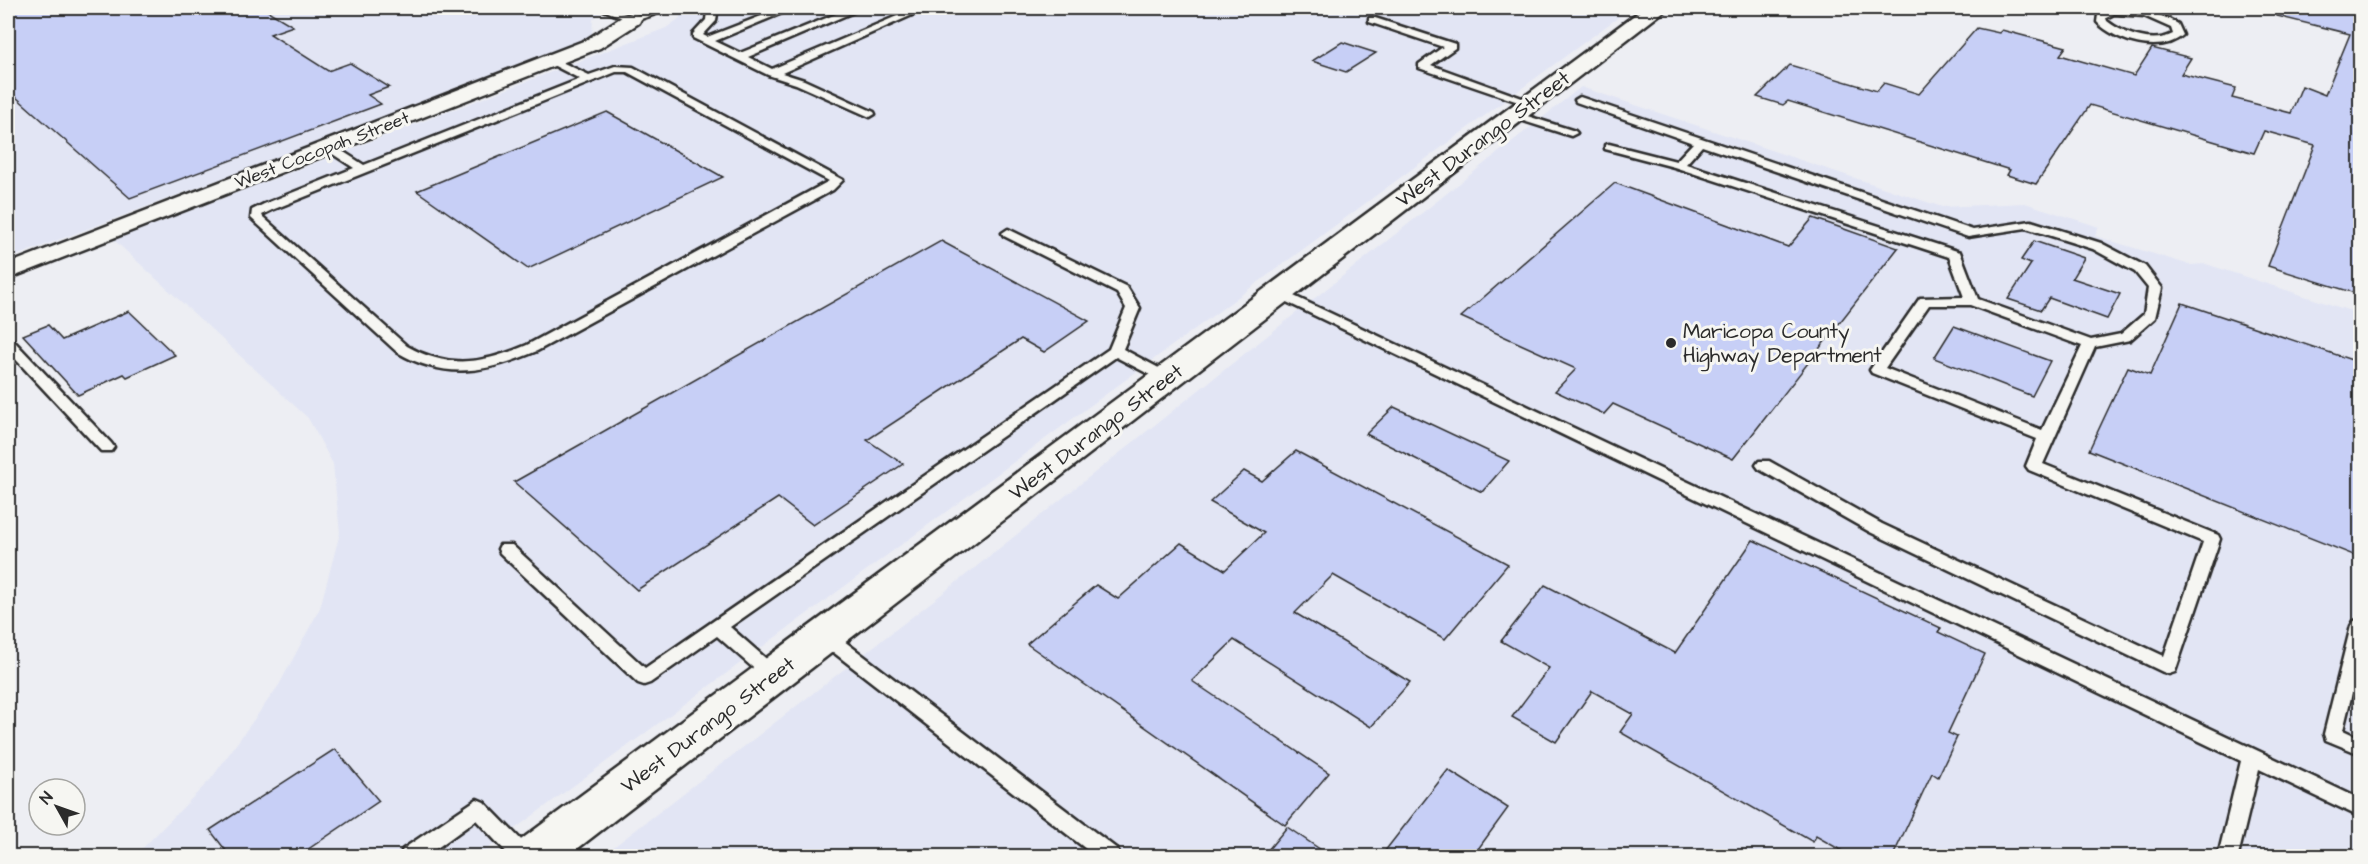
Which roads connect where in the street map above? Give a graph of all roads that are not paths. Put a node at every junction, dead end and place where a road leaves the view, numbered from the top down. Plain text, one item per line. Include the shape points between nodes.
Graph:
1 (604, 8) edge
2 (669, 8) edge
3 (721, 8) edge
4 (789, 8) edge
5 (858, 8) edge
6 (922, 8) edge
7 (1657, 8) edge
8 (2149, 11) edge
9 (632, 19) junction
10 (1372, 20) dead end
11 (706, 41) junction
12 (739, 57) junction
13 (551, 60) junction
14 (772, 73) junction
15 (589, 79) junction
16 (1580, 100) dead end
17 (1523, 109) junction
18 (870, 114) dead end
19 (1571, 133) dead end
20 (1700, 142) junction
21 (328, 147) junction
22 (1609, 147) dead end
23 (1678, 165) junction
24 (363, 169) junction
25 (1008, 233) dead end
26 (1972, 234) junction
27 (1955, 255) junction
28 (8, 272) edge
29 (1280, 293) junction
30 (1972, 301) junction
31 (8, 343) edge
32 (2091, 344) junction
33 (1115, 351) junction
34 (1167, 378) junction
35 (2046, 437) junction
36 (106, 447) dead end
37 (1764, 465) dead end
38 (506, 549) dead end
39 (2361, 626) edge
40 (718, 627) junction
41 (825, 636) junction
42 (774, 676) junction
43 (2361, 746) edge
44 (2252, 756) junction
45 (2361, 808) edge
46 (410, 856) edge
47 (523, 856) edge
48 (534, 856) edge
49 (1110, 856) edge
50 (2228, 856) edge

1 - 9 lane
2 - 9 lane
3 - 11 lane via 712,11 711,21 697,36
4 - 11 lane
5 - 12 lane
6 - 14 lane
7 - 17 street, West Durango Street
8 - 8 lane via 2112,11 2101,17 2108,27 2130,37 2157,41 2178,35 2179,31
9 - 13 street, West Cocopah Street via 593,44
10 - 17 lane via 1452,46 1424,66
11 - 12 lane
12 - 14 lane
13 - 15 lane
13 - 21 street, West Cocopah Street
14 - 18 lane
15 - 24 lane
15 - 24 lane via 615,69 629,69 837,180 532,348 502,361 474,367 432,362 402,349 257,218 256,213 261,210
16 - 20 lane
17 - 19 lane
17 - 29 street, West Durango Street
20 - 23 lane
20 - 26 lane
21 - 24 lane
21 - 28 street, West Cocopah Street
22 - 23 lane
23 - 27 lane
25 - 33 lane via 1122,290 1133,308
26 - 27 lane
26 - 32 lane via 2026,224 2097,246 2140,269 2155,288 2150,315 2125,337
27 - 30 lane
29 - 34 street, West Durango Street
29 - 44 lane
30 - 32 lane
30 - 35 lane via 1925,301 1877,370
31 - 36 lane
32 - 35 lane
33 - 34 lane
33 - 40 lane
34 - 41 street, West Durango Street
35 - 37 lane via 2034,466 2212,539 2169,667 1876,528
38 - 40 lane via 644,678
39 - 43 lane via 2333,734
40 - 42 lane
41 - 42 street, West Durango Street
41 - 49 lane
42 - 48 street, West Durango Street
44 - 45 lane
44 - 50 lane
46 - 47 lane via 477,808

